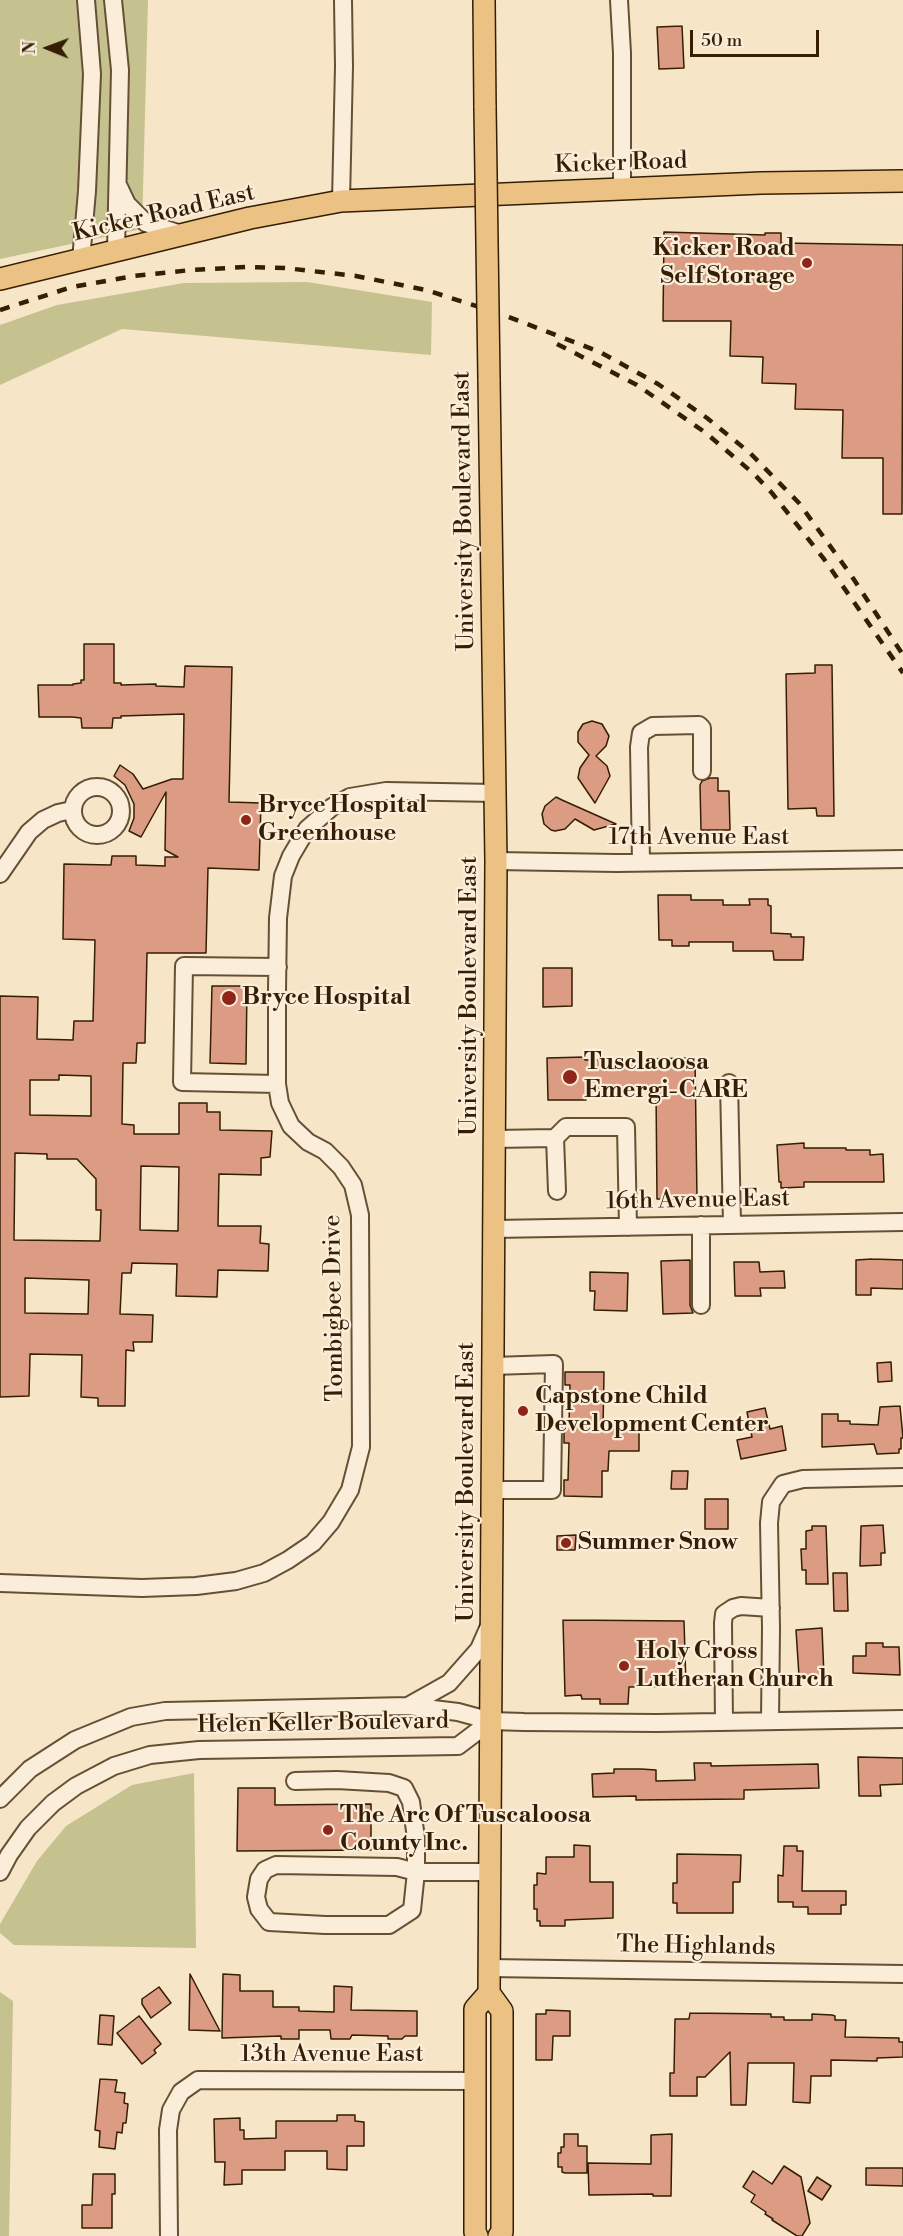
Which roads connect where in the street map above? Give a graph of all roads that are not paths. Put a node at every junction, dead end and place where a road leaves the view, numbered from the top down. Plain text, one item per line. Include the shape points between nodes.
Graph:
1 (86, 0) edge
2 (113, 0) edge
3 (343, 0) edge
4 (484, 0) edge
5 (619, 0) edge
6 (903, 182) edge
7 (118, 187) junction
8 (622, 189) junction
9 (341, 201) junction
10 (181, 234) junction
11 (117, 250) junction
12 (81, 260) junction
13 (0, 279) edge
14 (702, 771) dead end
15 (495, 793) junction
16 (72, 810) dead end
17 (903, 859) edge
18 (496, 861) junction
19 (641, 862) junction
20 (0, 874) edge
21 (278, 968) junction
22 (729, 1083) dead end
23 (277, 1084) junction
24 (555, 1138) junction
25 (494, 1139) junction
26 (557, 1191) dead end
27 (903, 1222) edge
28 (732, 1224) junction
29 (701, 1225) junction
30 (628, 1227) junction
31 (494, 1229) junction
32 (701, 1305) dead end
33 (493, 1366) junction
34 (903, 1477) edge
35 (492, 1490) junction
36 (0, 1583) edge
37 (771, 1608) junction
38 (491, 1620) junction
39 (408, 1706) junction
40 (903, 1719) edge
41 (491, 1721) junction
42 (770, 1721) junction
43 (724, 1722) junction
44 (295, 1781) dead end
45 (0, 1799) edge
46 (0, 1872) edge
47 (416, 1872) junction
48 (490, 1872) junction
49 (489, 1968) junction
50 (903, 1974) edge
51 (489, 1993) junction
52 (475, 2081) junction
53 (169, 2236) edge
54 (477, 2236) edge
55 (499, 2236) edge

1 - 12 street via 92,74
2 - 7 street via 120,70
3 - 9 street
4 - 15 main road, University Boulevard East, bridge
5 - 8 street
6 - 8 main road, Kicker Road
7 - 10 street via 127,204 146,223
7 - 11 street
8 - 9 main road, Kicker Road
9 - 10 main road, Kicker Road East
10 - 11 main road, Kicker Road East
11 - 12 main road, Kicker Road East
12 - 13 main road, Kicker Road East
14 - 19 street via 699,725 653,726 641,733
15 - 18 main road, University Boulevard East
15 - 21 street, Tombigbee Drive via 386,790 350,797 332,807 307,829 283,876
16 - 20 street via 44,820 29,832
17 - 19 street, 17th Avenue East
18 - 19 street, 17th Avenue East
18 - 25 main road, University Boulevard East
21 - 23 street, Tombigbee Drive
21 - 23 street via 184,966 182,1082
22 - 28 street
23 - 36 street, Tombigbee Drive via 280,1103 291,1126 341,1167 353,1185 360,1215 360,1447 350,1490 313,1543 264,1573 236,1581 142,1588
24 - 25 street
24 - 26 street
24 - 30 street via 566,1127 626,1127
25 - 31 main road, University Boulevard East
27 - 28 street, 16th Avenue East
28 - 29 street, 16th Avenue East
29 - 30 street, 16th Avenue East
29 - 32 street
30 - 31 street, 16th Avenue East
31 - 33 main road, University Boulevard East
33 - 35 main road, University Boulevard East
33 - 35 street via 554,1364 552,1490
34 - 37 street via 803,1479 783,1484 771,1502
35 - 38 main road, University Boulevard East
37 - 42 street
37 - 43 street via 741,1606 724,1614
38 - 39 street via 479,1649 449,1683
38 - 41 main road, University Boulevard East
39 - 41 street, Helen Keller Boulevard
39 - 45 street, Helen Keller Boulevard via 165,1711 131,1717 53,1753
40 - 42 street
41 - 43 street
41 - 46 street, Helen Keller Boulevard via 458,1746 198,1750 150,1755 114,1766 53,1803 28,1828
41 - 48 main road, University Boulevard East
42 - 43 street
44 - 47 street via 389,1783 404,1788 411,1802
47 - 47 street via 412,1910 389,1924 269,1922 256,1897 259,1879 276,1865 397,1867
47 - 48 street
48 - 49 main road, University Boulevard East
49 - 50 street, The Highlands
49 - 51 main road, University Boulevard East
51 - 52 main road, University Boulevard East via 475,2009
51 - 55 main road, University Boulevard East via 502,2011
52 - 53 street, 13th Avenue East via 198,2080 181,2092 171,2110
52 - 54 main road, University Boulevard East

